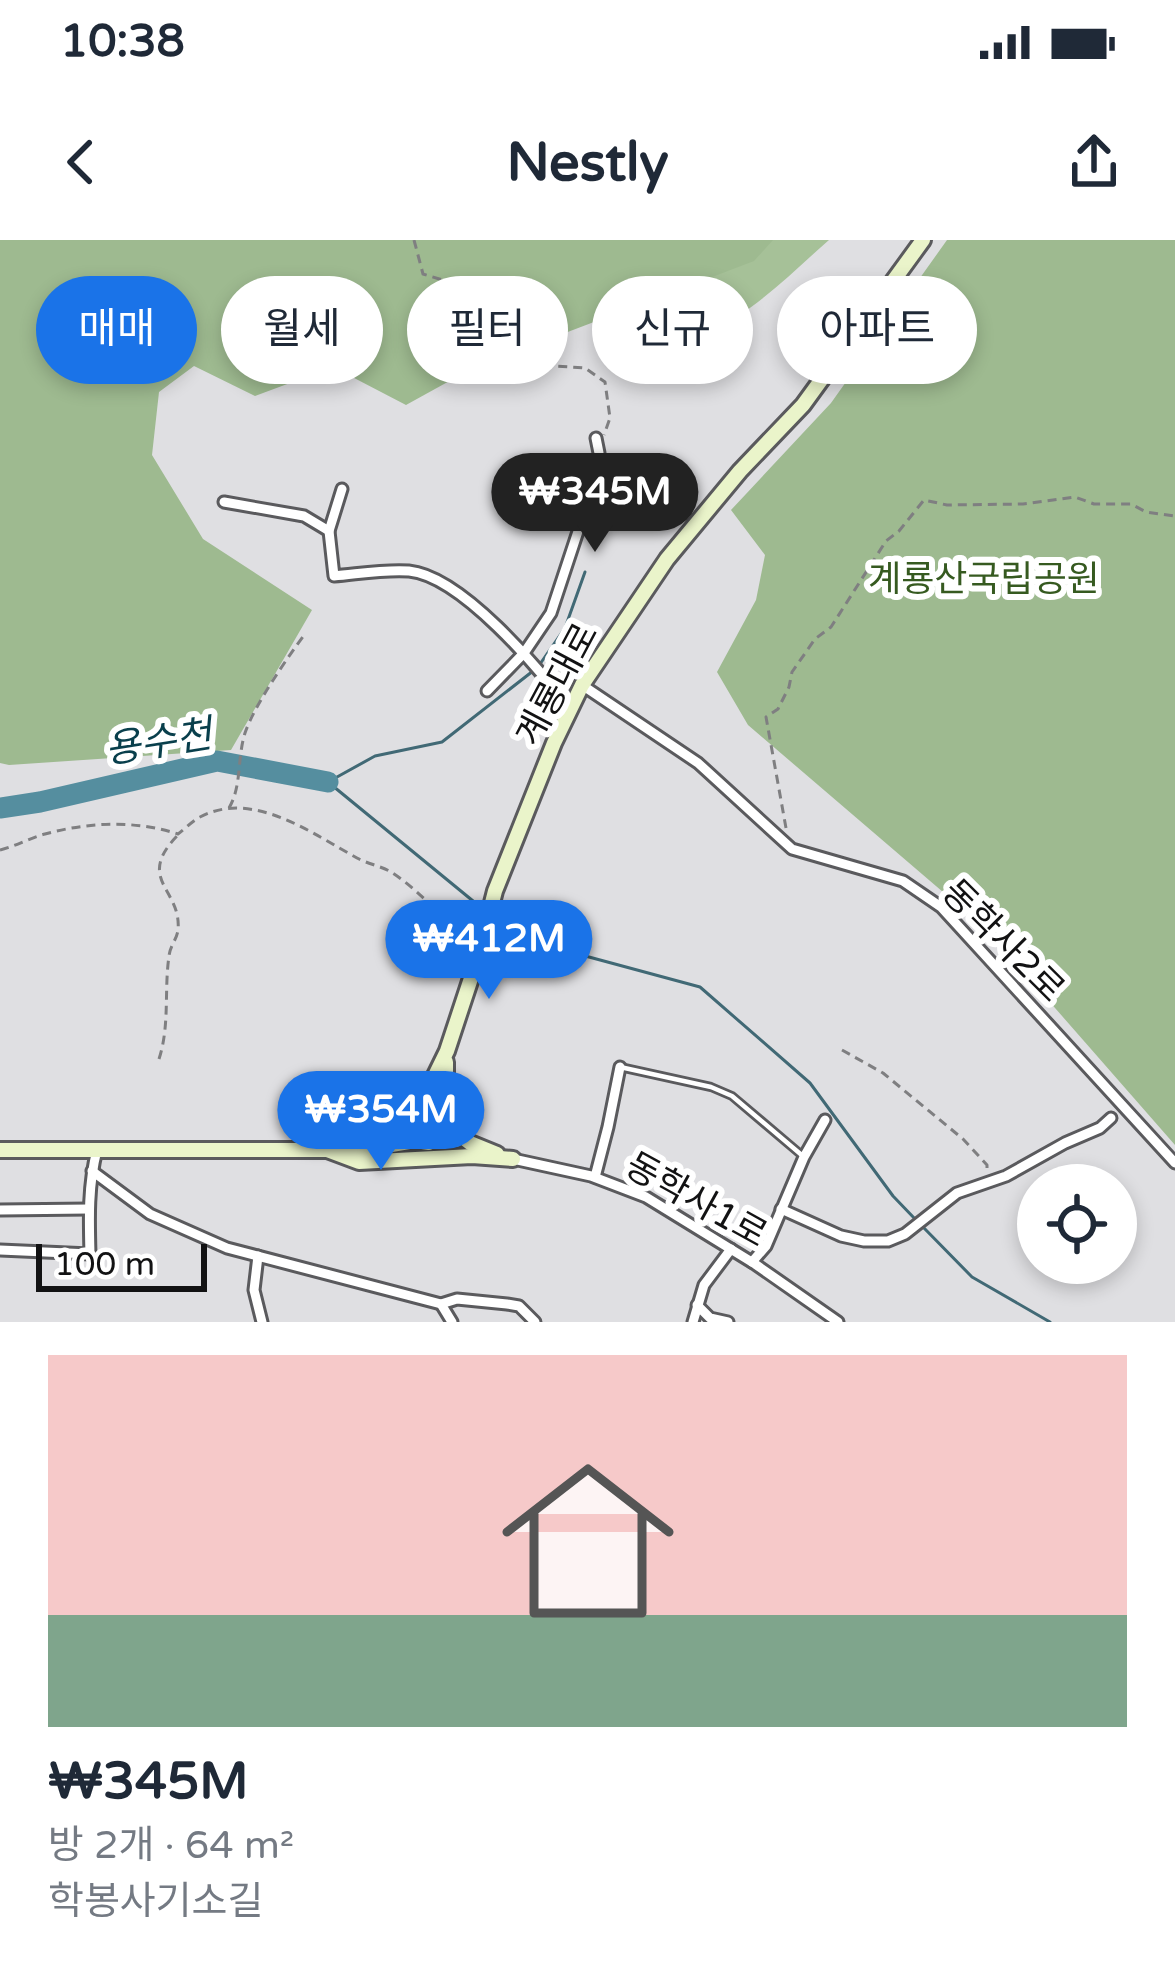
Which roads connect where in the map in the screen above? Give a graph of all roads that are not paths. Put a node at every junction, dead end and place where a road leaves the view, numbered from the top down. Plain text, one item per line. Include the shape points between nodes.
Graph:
1 (923, 240) edge
2 (596, 438) dead end
3 (342, 489) dead end
4 (224, 502) dead end
5 (329, 531) junction
6 (528, 657) junction
7 (582, 685) junction
8 (488, 691) dead end
9 (569, 709) junction
10 (447, 1051) junction
11 (620, 1067) joint
12 (413, 1106) junction
13 (1112, 1118) dead end
14 (446, 1120) junction
15 (825, 1120) dead end
16 (415, 1141) junction
17 (433, 1142) junction
18 (0, 1150) edge
19 (97, 1150) junction
20 (333, 1152) junction
21 (472, 1156) junction
22 (804, 1157) junction
23 (513, 1160) junction
24 (1175, 1163) edge
25 (92, 1171) junction
26 (595, 1178) junction
27 (89, 1209) junction
28 (781, 1209) junction
29 (0, 1210) edge
30 (731, 1249) junction
31 (0, 1250) edge
32 (258, 1256) junction
33 (752, 1262) junction
34 (441, 1304) junction
35 (697, 1305) junction
36 (834, 1321) edge
37 (262, 1322) edge
38 (452, 1322) edge
39 (535, 1322) edge
40 (693, 1322) edge
41 (728, 1322) edge

1 - 7 street, 계룡대로 via 803,405 667,559
2 - 6 street via 594,483
3 - 5 street
4 - 5 street via 304,516
5 - 6 street via 334,576 434,577
6 - 8 street
6 - 9 street
7 - 9 street, 계룡대로
7 - 24 street, 동학사2로 via 698,763 792,849 903,881 941,907
9 - 10 street, 계룡대로 via 495,891
10 - 12 street
10 - 14 street
11 - 22 lane via 732,1096
11 - 26 street
12 - 14 street via 432,1102
12 - 16 street via 404,1124
12 - 20 street via 393,1126
13 - 28 street via 1006,1176 957,1193 888,1241 841,1236
14 - 17 street
14 - 23 street via 470,1143
15 - 22 street
16 - 17 street
16 - 20 street
17 - 21 street
18 - 19 street
19 - 20 street
19 - 25 street
20 - 21 street via 358,1162
21 - 23 street
22 - 28 street
23 - 26 street, 동학사1로
25 - 27 street
25 - 32 street via 166,1222
26 - 30 street, 동학사1로 via 646,1197
27 - 29 street
27 - 31 street via 90,1254
28 - 33 street
30 - 33 street, 동학사1로
30 - 35 street
32 - 34 street
32 - 37 street via 254,1290
33 - 36 street, 동학사1로
34 - 38 street
34 - 39 street via 519,1306
35 - 40 street
35 - 41 street

